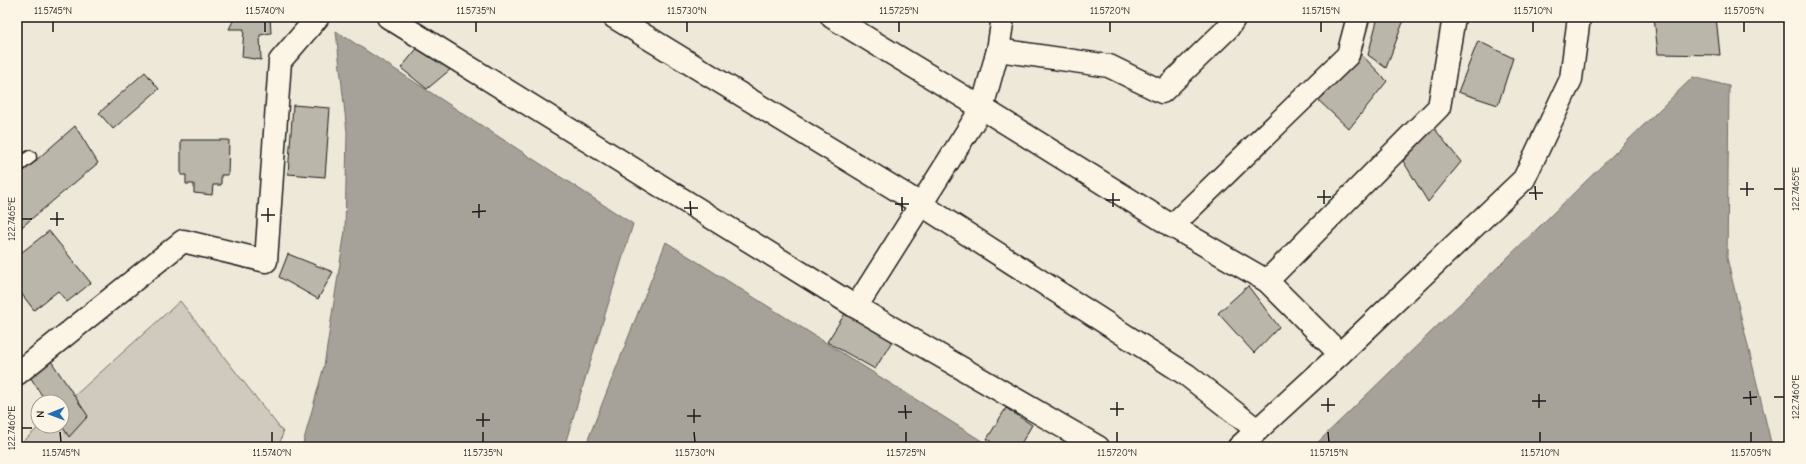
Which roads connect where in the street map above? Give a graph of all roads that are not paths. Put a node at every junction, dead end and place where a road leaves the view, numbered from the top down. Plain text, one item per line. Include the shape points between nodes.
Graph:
1 (318, 17) edge
2 (388, 17) edge
3 (614, 17) edge
4 (832, 17) edge
5 (1003, 17) edge
6 (1235, 17) edge
7 (1358, 17) edge
8 (1454, 17) edge
9 (1579, 17) edge
10 (998, 50) junction
11 (982, 108) junction
12 (30, 157) dead end
13 (17, 167) edge
14 (922, 204) junction
15 (1172, 226) junction
16 (1267, 281) junction
17 (856, 307) junction
18 (1340, 354) junction
19 (17, 374) edge
20 (1257, 430) junction
21 (1098, 447) edge
22 (1239, 447) edge

1 - 19 street via 280,61 266,261 183,241
2 - 17 street
3 - 14 street
4 - 11 street
5 - 10 street
6 - 10 street via 1228,28 1162,92 1109,66
7 - 15 street via 1348,55
8 - 16 street via 1438,107
9 - 18 street via 1571,79 1524,179
10 - 11 street
11 - 14 street
11 - 15 street
12 - 13 lane
14 - 17 street
14 - 20 street via 1187,375
15 - 16 street
16 - 18 street
17 - 21 street
18 - 20 street
20 - 22 street

